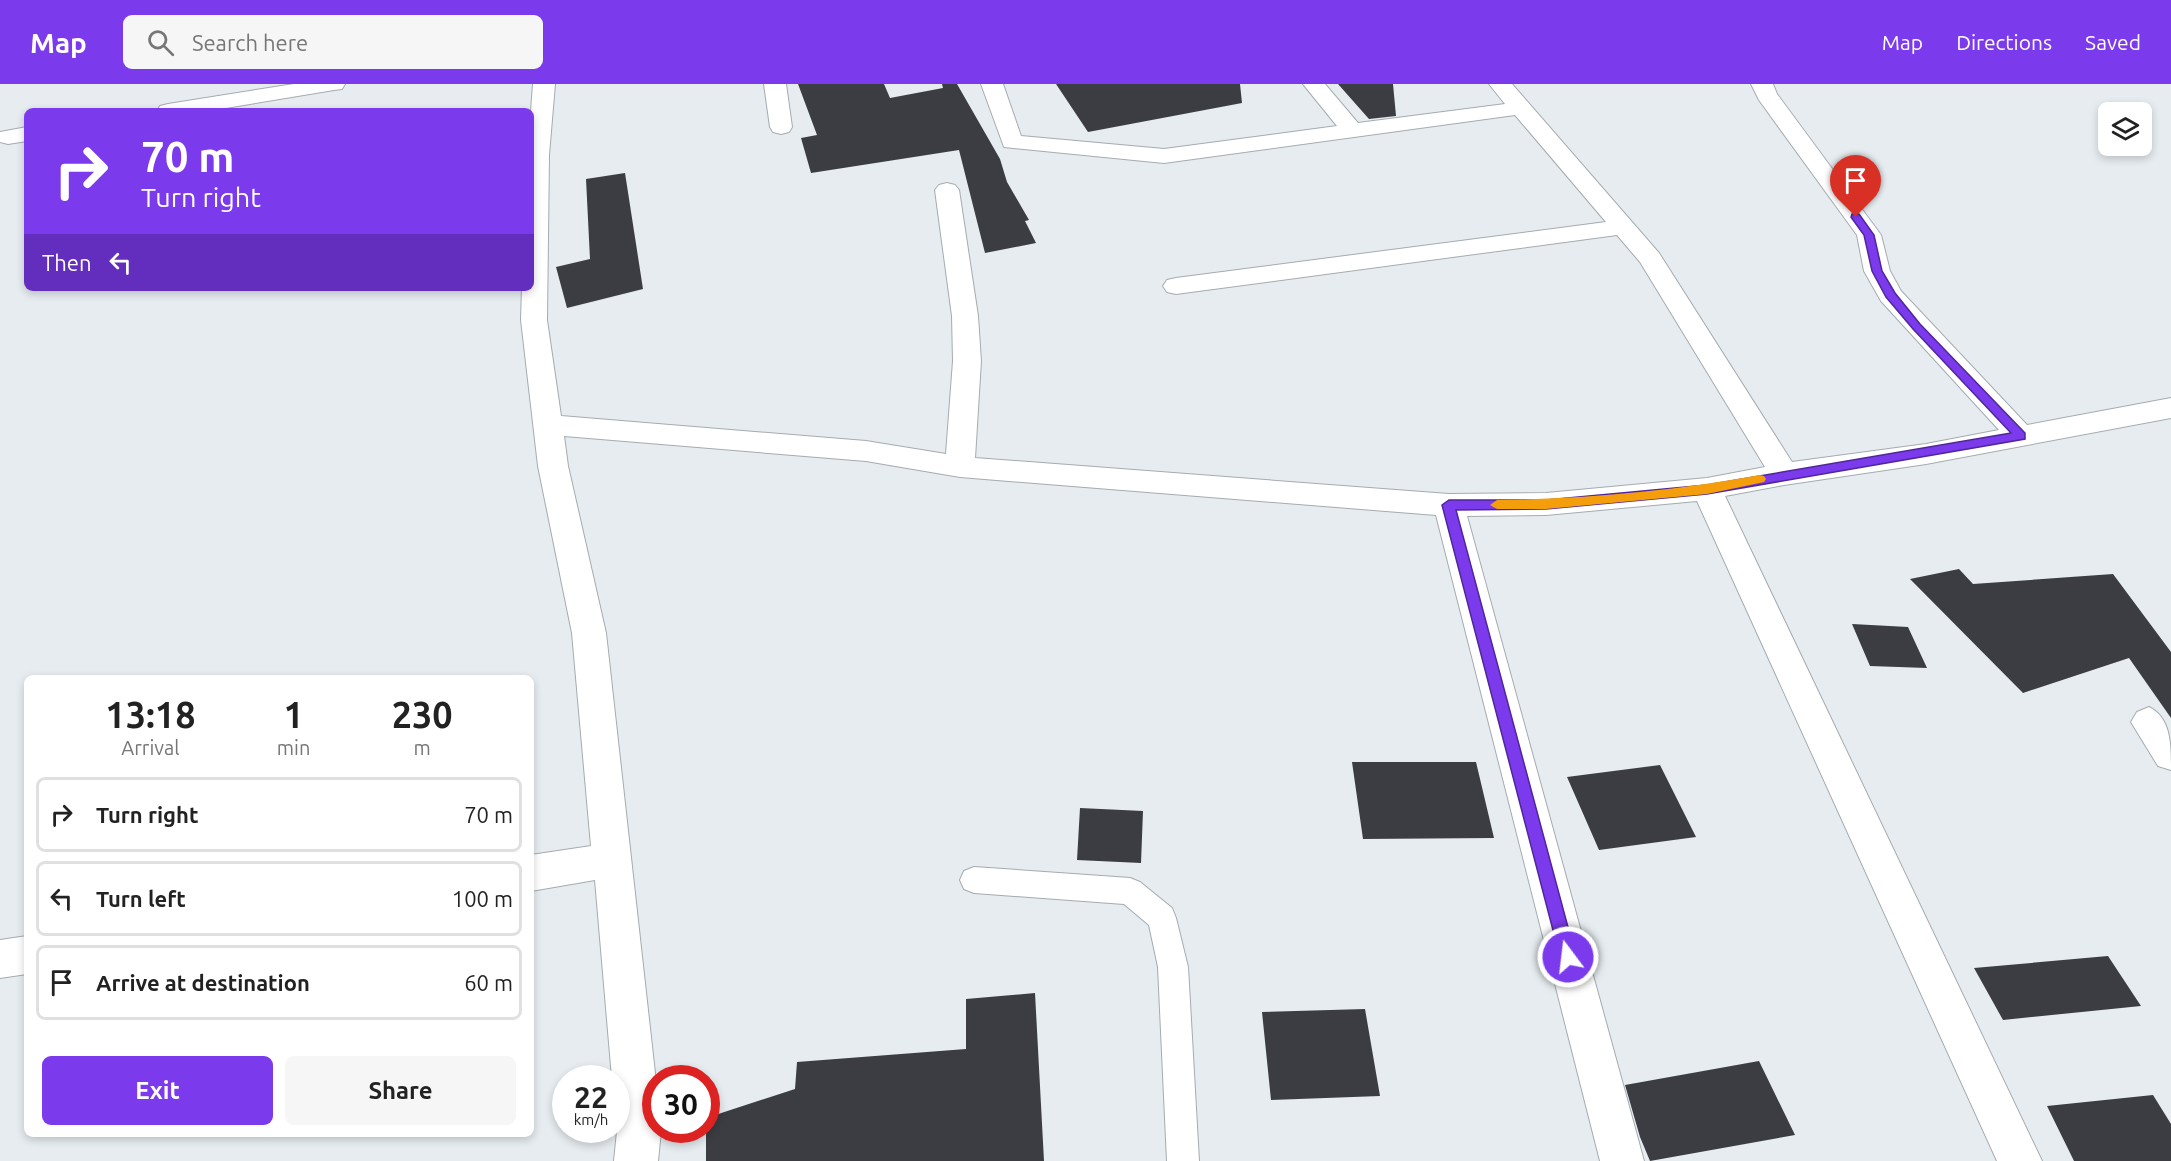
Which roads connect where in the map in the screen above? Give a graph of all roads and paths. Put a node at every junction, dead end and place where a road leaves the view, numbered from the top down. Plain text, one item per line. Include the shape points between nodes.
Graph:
1 (334, 84) edge
2 (544, 84) edge
3 (775, 84) edge
4 (992, 84) edge
5 (1314, 84) edge
6 (1500, 84) edge
7 (1762, 84) edge
8 (186, 108) edge
9 (1522, 108) junction
10 (781, 127) dead end
11 (1353, 132) junction
12 (947, 190) dead end
13 (1624, 227) junction
14 (1176, 286) dead end
15 (2171, 408) edge
16 (548, 425) junction
17 (2021, 436) junction
18 (960, 466) junction
19 (1784, 474) junction
20 (1707, 489) junction
21 (1449, 505) junction
22 (2149, 722) dead end
23 (2171, 755) edge
24 (611, 860) junction
25 (534, 873) edge
26 (974, 880) dead end
27 (24, 955) edge
28 (0, 959) edge
29 (636, 1161) edge
30 (1183, 1161) edge
31 (1622, 1161) edge
32 (2020, 1161) edge

1 - 8 street
2 - 16 street via 534,320
3 - 10 street
4 - 11 street via 1012,142 1164,156
5 - 11 street
6 - 9 street
7 - 17 street via 1869,235 1877,271 1890,295
9 - 11 street
9 - 13 street
12 - 18 street via 965,316 967,361
13 - 14 street
13 - 19 street via 1650,258
15 - 17 street
16 - 18 street via 866,451
16 - 24 street via 553,466 589,633
17 - 19 street
18 - 21 street
19 - 20 street
20 - 21 street via 1546,504
20 - 32 street
21 - 31 street
22 - 23 street
24 - 25 street
24 - 29 street via 639,1131
26 - 30 lane via 1130,891 1162,918 1173,967
27 - 28 street

